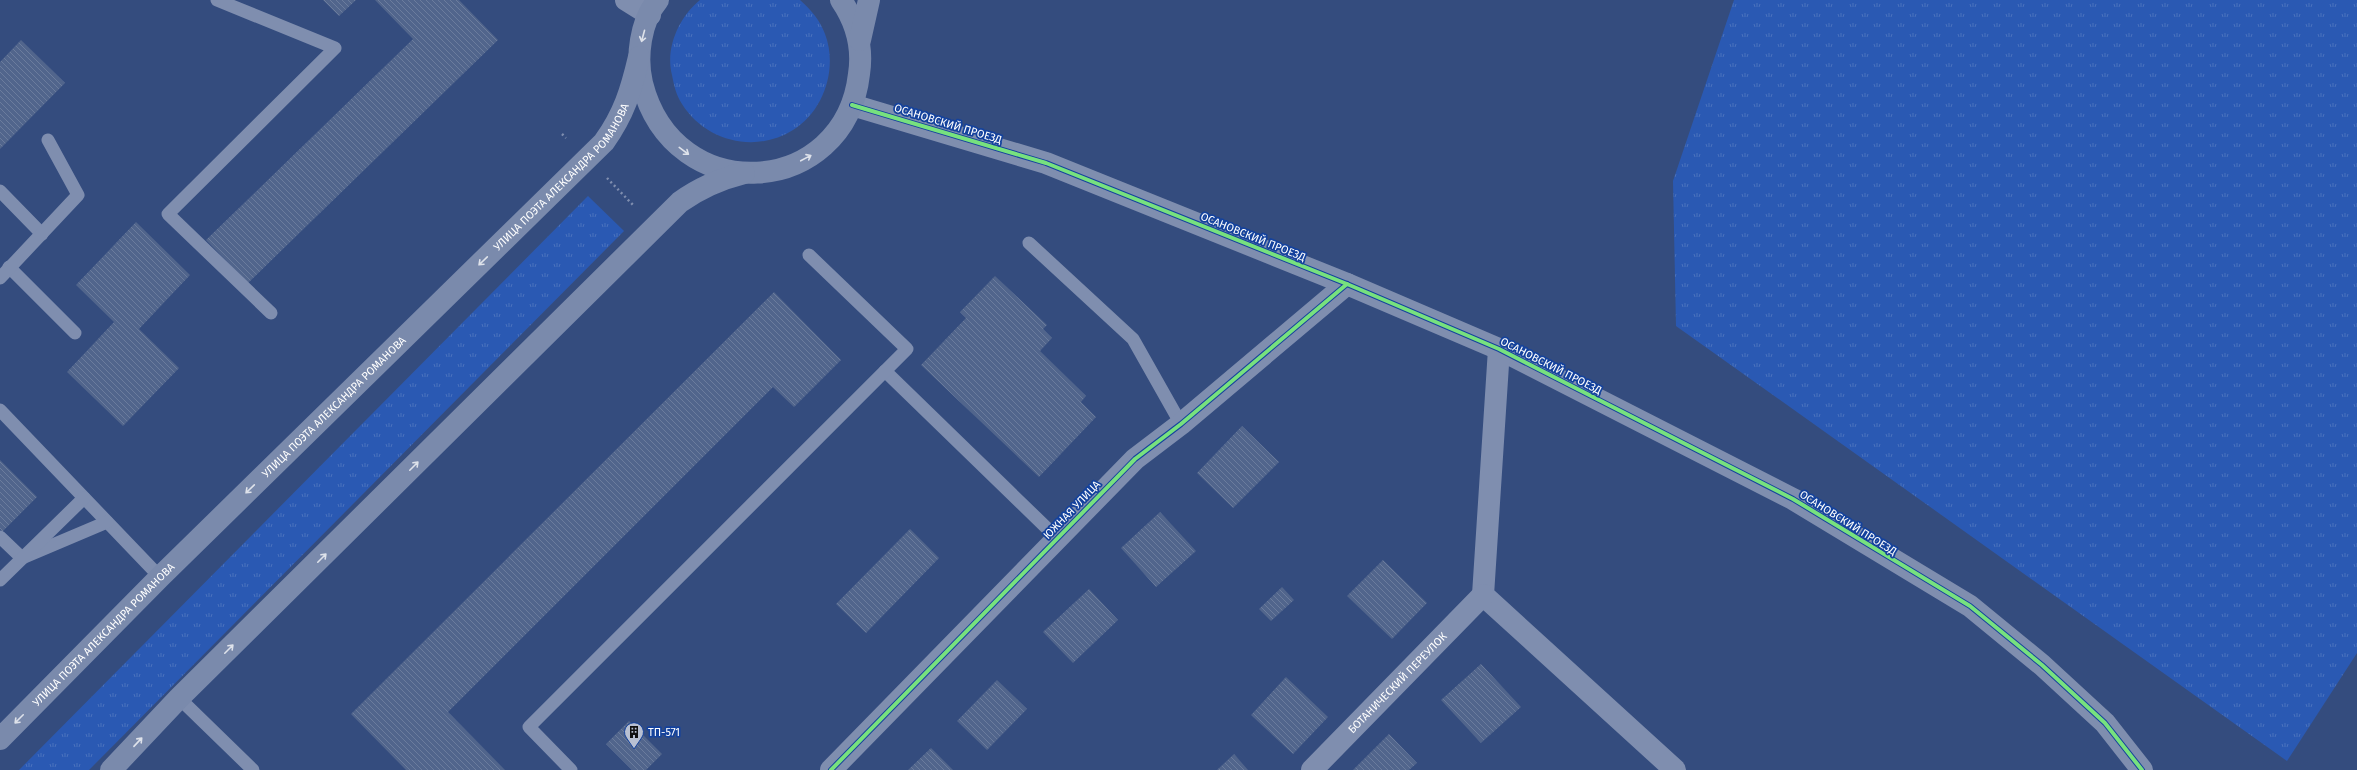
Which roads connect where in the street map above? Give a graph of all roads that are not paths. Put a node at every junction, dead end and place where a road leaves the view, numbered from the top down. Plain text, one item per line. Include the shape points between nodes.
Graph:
1 (217, 0) edge
2 (626, 0) edge
3 (841, 0) edge
4 (869, 0) edge
5 (654, 7) edge
6 (859, 43) junction
7 (639, 57) junction
8 (852, 104) junction
9 (48, 140) dead end
10 (744, 173) junction
11 (0, 190) edge
12 (42, 234) junction
13 (1029, 243) dead end
14 (809, 255) dead end
15 (9, 268) junction
16 (0, 278) edge
17 (1347, 284) junction
18 (271, 313) dead end
19 (75, 333) dead end
20 (1499, 349) junction
21 (885, 371) junction
22 (0, 410) edge
23 (1181, 424) junction
24 (84, 498) junction
25 (107, 522) junction
26 (0, 537) edge
27 (1057, 538) junction
28 (22, 558) junction
29 (160, 578) junction
30 (0, 580) edge
31 (1483, 595) junction
32 (180, 698) junction
33 (0, 739) edge
34 (111, 770) edge
35 (253, 770) edge
36 (571, 770) edge
37 (831, 770) edge
38 (1312, 770) edge
39 (1675, 770) edge
40 (2142, 770) edge

1 - 18 lane via 335,48 168,214
2 - 5 street
3 - 6 main road via 854,24
4 - 6 main road
5 -> 7 main road via 641,41
6 - 8 main road via 859,76
7 -> 10 main road via 640,74 648,104 667,135 686,153 700,161 713,167
7 -> 29 main road, УЛИЦА ПОЭТА АЛЕКСАНДРА РОМАНОВА via 629,98 618,123 604,142
10 -> 8 main road via 776,170 812,155 832,136
8 - 17 street, ОСАНОВСКИЙ ПРОЕЗД via 1046,163
9 - 12 lane via 78,195
32 -> 10 main road via 680,202 698,189
11 - 12 lane
12 - 15 lane
13 - 23 lane via 1133,339
14 - 21 lane via 907,349
15 - 16 lane
15 - 19 lane
17 - 20 street, ОСАНОВСКИЙ ПРОЕЗД
17 - 23 street, ЮЖНАЯ УЛИЦА
20 - 31 street
20 - 40 street, ОСАНОВСКИЙ ПРОЕЗД via 1793,499 1970,606 2042,665 2105,722
21 - 27 lane
21 - 36 lane via 529,727
22 - 24 lane
23 - 27 street, ЮЖНАЯ УЛИЦА via 1134,459
24 - 25 lane
24 - 28 lane
25 - 28 lane
25 - 29 lane
26 - 28 lane
27 - 37 street, ЮЖНАЯ УЛИЦА
28 - 30 lane
29 -> 33 main road, УЛИЦА ПОЭТА АЛЕКСАНДРА РОМАНОВА
31 - 38 street, БОТАНИЧЕСКИЙ ПЕРЕУЛОК
31 - 39 street
34 -> 32 main road
32 - 35 lane

